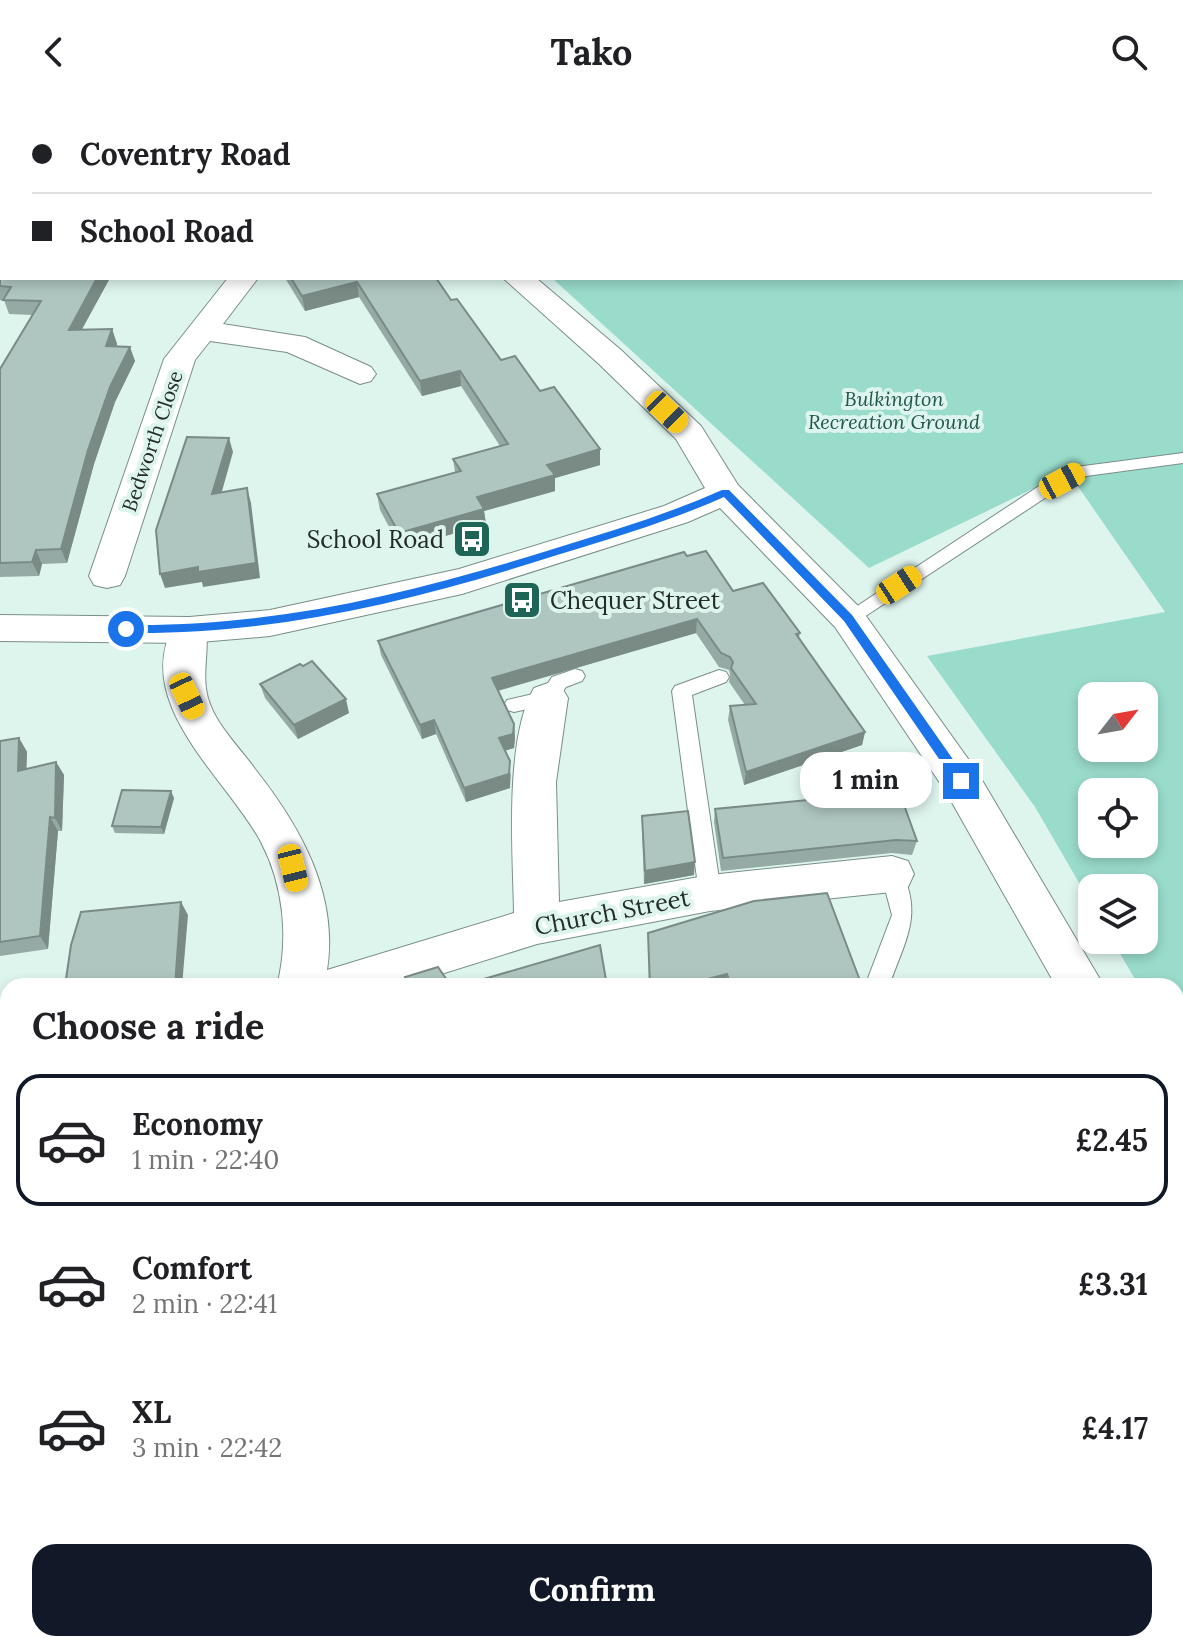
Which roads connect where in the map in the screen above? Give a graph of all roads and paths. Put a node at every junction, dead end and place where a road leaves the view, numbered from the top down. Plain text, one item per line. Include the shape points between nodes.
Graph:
1 (241, 280) edge
2 (520, 280) edge
3 (201, 330) junction
4 (360, 374) dead end
5 (1183, 458) edge
6 (725, 492) junction
7 (107, 576) dead end
8 (840, 611) junction
9 (0, 628) edge
10 (189, 630) junction
11 (719, 677) edge
12 (546, 693) dead end
13 (892, 874) joint
14 (710, 893) junction
15 (537, 925) junction
16 (301, 978) edge
17 (365, 978) edge
18 (880, 978) edge
19 (1076, 978) edge

1 - 3 street, Bedworth Close
2 - 6 street via 689,433
3 - 4 street via 294,344
3 - 7 street, Bedworth Close via 180,359 168,389
5 - 8 lane via 1082,471
6 - 8 street
6 - 10 street via 676,514 462,581 270,623
8 - 19 street via 961,781
9 - 10 street
10 - 16 street via 183,673 198,722 276,829 293,868 304,911
11 - 14 lane via 682,691
12 - 15 street via 533,793
13 - 14 street, Church Street
13 - 18 lane via 903,915
14 - 15 street, Church Street
15 - 17 street, Church Street

